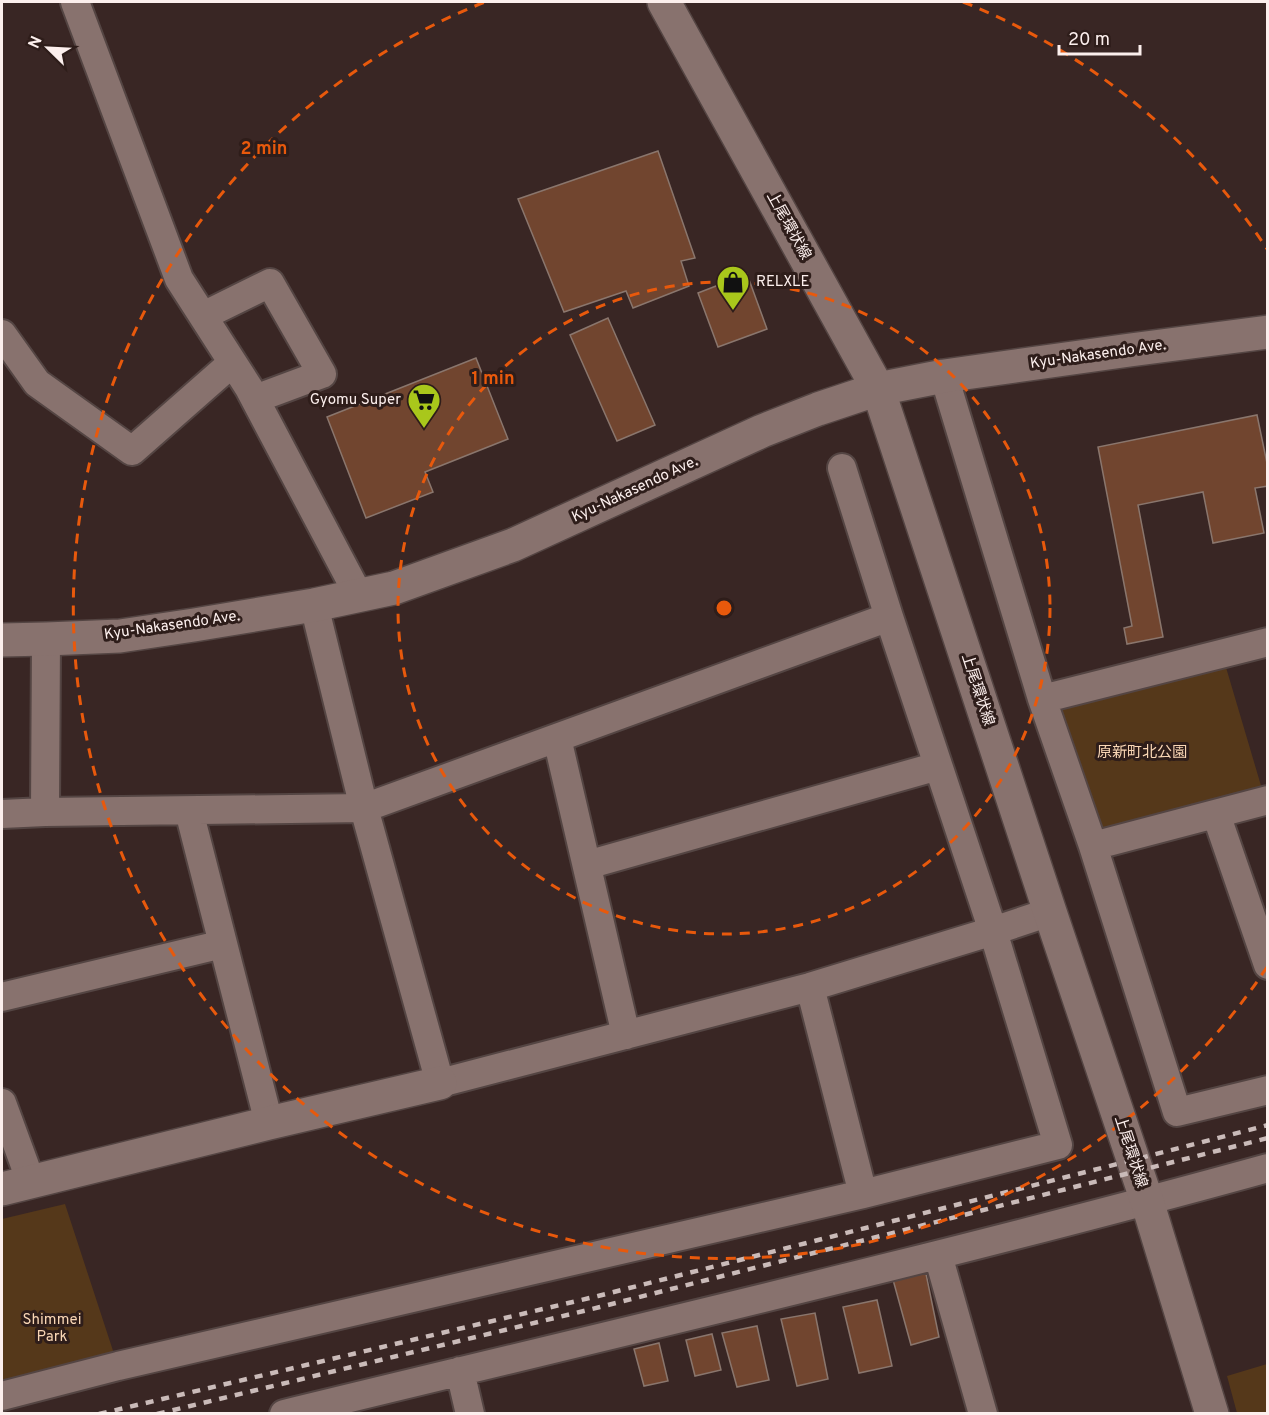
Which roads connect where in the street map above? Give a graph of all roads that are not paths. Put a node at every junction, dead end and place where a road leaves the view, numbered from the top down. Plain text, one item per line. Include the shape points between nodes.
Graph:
1 (75, 2) edge
2 (664, 2) edge
3 (203, 316) junction
4 (1268, 332) edge
5 (2, 334) edge
6 (232, 363) junction
7 (944, 376) junction
8 (878, 389) junction
9 (255, 399) junction
10 (842, 468) dead end
11 (359, 596) junction
12 (314, 605) junction
13 (889, 617) junction
14 (46, 639) junction
15 (2, 640) edge
16 (1268, 642) edge
17 (1042, 699) junction
18 (557, 738) junction
19 (938, 766) junction
20 (1268, 800) edge
21 (364, 808) junction
22 (189, 811) junction
23 (45, 812) junction
24 (2, 814) edge
25 (1216, 814) junction
26 (1093, 846) junction
27 (586, 865) junction
28 (1050, 912) junction
29 (993, 931) junction
30 (223, 944) junction
31 (1266, 952) edge
32 (810, 987) junction
33 (2, 997) edge
34 (626, 1035) junction
35 (440, 1083) junction
36 (1268, 1090) edge
37 (2, 1102) edge
38 (269, 1122) junction
39 (1268, 1168) edge
40 (16, 1186) edge
41 (863, 1194) junction
42 (1147, 1201) junction
43 (938, 1255) junction
44 (460, 1371) junction
45 (2, 1396) edge
46 (284, 1413) edge
47 (470, 1413) edge
48 (982, 1413) edge
49 (1212, 1413) edge

1 - 3 street via 179,279
2 - 8 main road, 上尾環状線
3 - 6 street
3 - 9 street via 270,283 322,374
4 - 7 main road, Kyu-Nakasendo Ave.
5 - 6 street via 37,383 132,451
6 - 9 street
7 - 8 main road, Kyu-Nakasendo Ave.
7 - 17 street
8 - 11 main road, Kyu-Nakasendo Ave. via 762,431 513,545 394,588
8 - 28 main road, 上尾環状線
9 - 11 street
10 - 13 street
11 - 12 main road, Kyu-Nakasendo Ave.
12 - 14 main road, Kyu-Nakasendo Ave. via 120,636
12 - 21 street
13 - 18 street
13 - 19 street
14 - 15 main road, Kyu-Nakasendo Ave.
14 - 23 street
16 - 17 street
17 - 26 street
18 - 21 street
18 - 27 street
19 - 27 street
19 - 29 street
20 - 25 street
21 - 22 street
21 - 35 street
22 - 23 street
22 - 30 street
23 - 24 street
25 - 26 street
25 - 31 street
26 - 36 street via 1177,1112
27 - 34 street
28 - 29 street
28 - 42 main road, 上尾環状線
29 - 32 street
29 - 41 street via 1058,1145
30 - 33 street
30 - 38 street
32 - 34 street
32 - 41 street
34 - 35 street
35 - 38 main road
37 - 40 street
38 - 40 main road
39 - 42 street
41 - 45 street
42 - 43 street
42 - 49 main road, 上尾環状線
43 - 44 street
43 - 48 street
44 - 46 street
44 - 47 street

